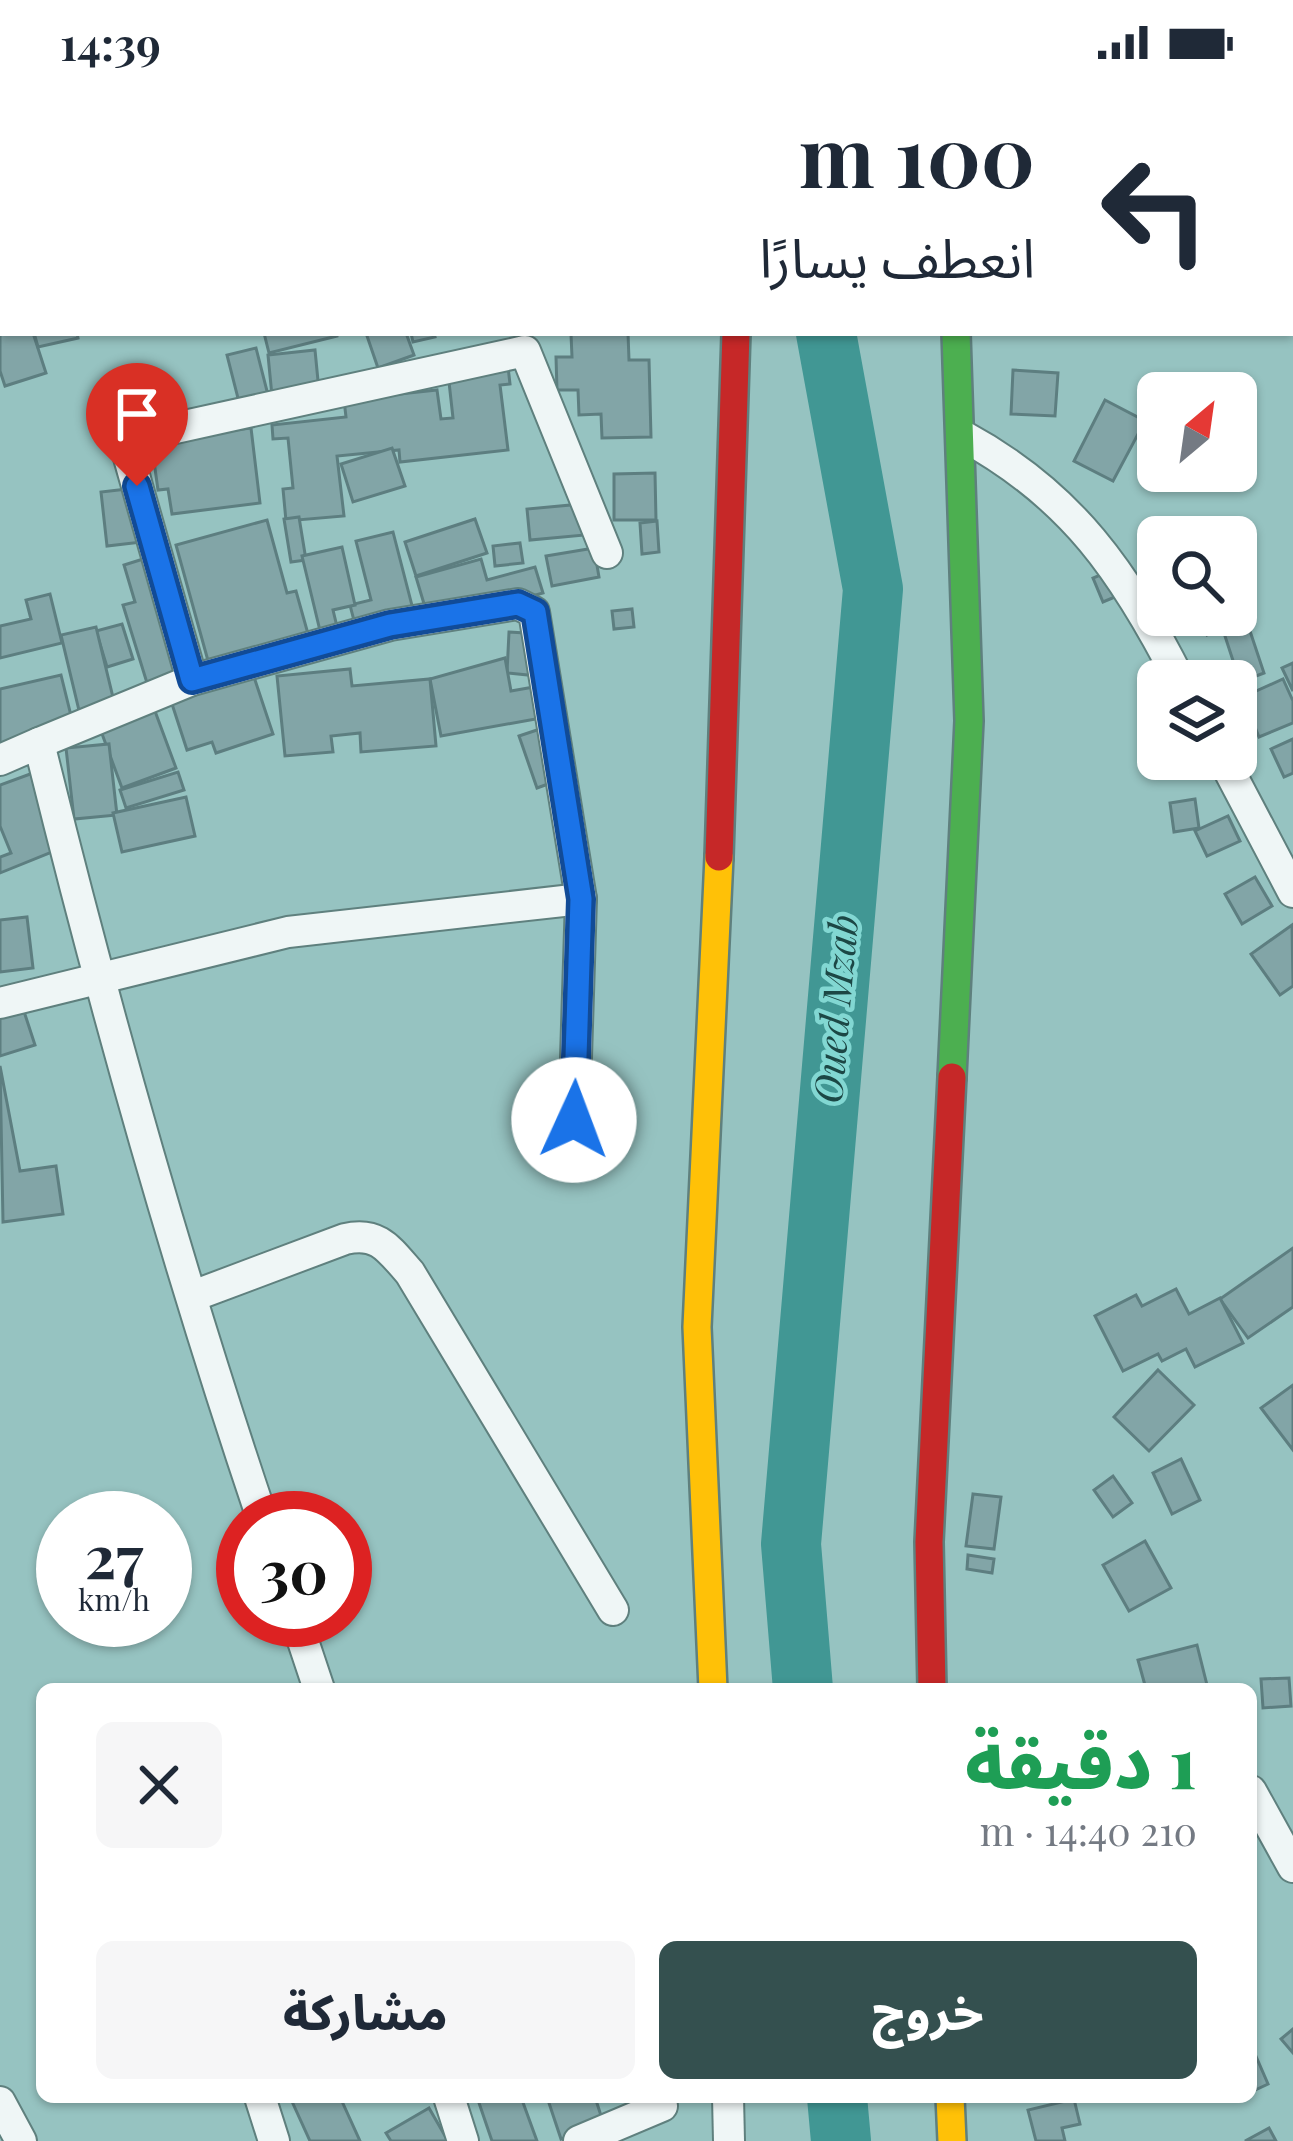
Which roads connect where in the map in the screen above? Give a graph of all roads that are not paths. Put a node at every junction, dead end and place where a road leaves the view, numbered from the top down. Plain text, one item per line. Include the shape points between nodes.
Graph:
1 (736, 336) edge
2 (956, 336) edge
3 (522, 342) edge
4 (963, 436) junction
5 (607, 553) dead end
6 (1169, 660) edge
7 (192, 680) junction
8 (38, 742) junction
9 (0, 760) edge
10 (1234, 780) edge
11 (1293, 892) edge
12 (581, 899) junction
13 (97, 975) junction
14 (0, 1003) edge
15 (574, 1120) dead end
16 (193, 1296) junction
17 (254, 1491) edge
18 (613, 1610) dead end
19 (305, 1647) edge
20 (317, 1683) edge
21 (713, 1683) edge
22 (932, 1683) edge
23 (1257, 1802) edge
24 (1293, 1867) edge
25 (0, 2102) edge
26 (262, 2103) edge
27 (451, 2103) edge
28 (728, 2103) edge
29 (950, 2103) edge
30 (662, 2107) dead end
31 (21, 2141) edge
32 (274, 2141) edge
33 (463, 2141) edge
34 (579, 2141) edge
35 (729, 2141) edge
36 (952, 2141) edge

1 - 21 street via 697,1327
2 - 4 street
3 - 5 street
3 - 7 street via 139,436 127,447
4 - 6 street via 1070,510
4 - 22 street via 969,721 929,1542
7 - 8 street
7 - 12 street via 390,625 518,604 535,612
8 - 9 street
8 - 13 street
10 - 11 street
12 - 13 street via 288,932
12 - 15 street
13 - 14 street
13 - 16 street
16 - 17 street
16 - 18 street via 345,1239 366,1234 382,1242 410,1273
19 - 20 street
23 - 24 street
25 - 31 street
26 - 32 street
27 - 33 street
28 - 35 street
29 - 36 street
30 - 34 street

